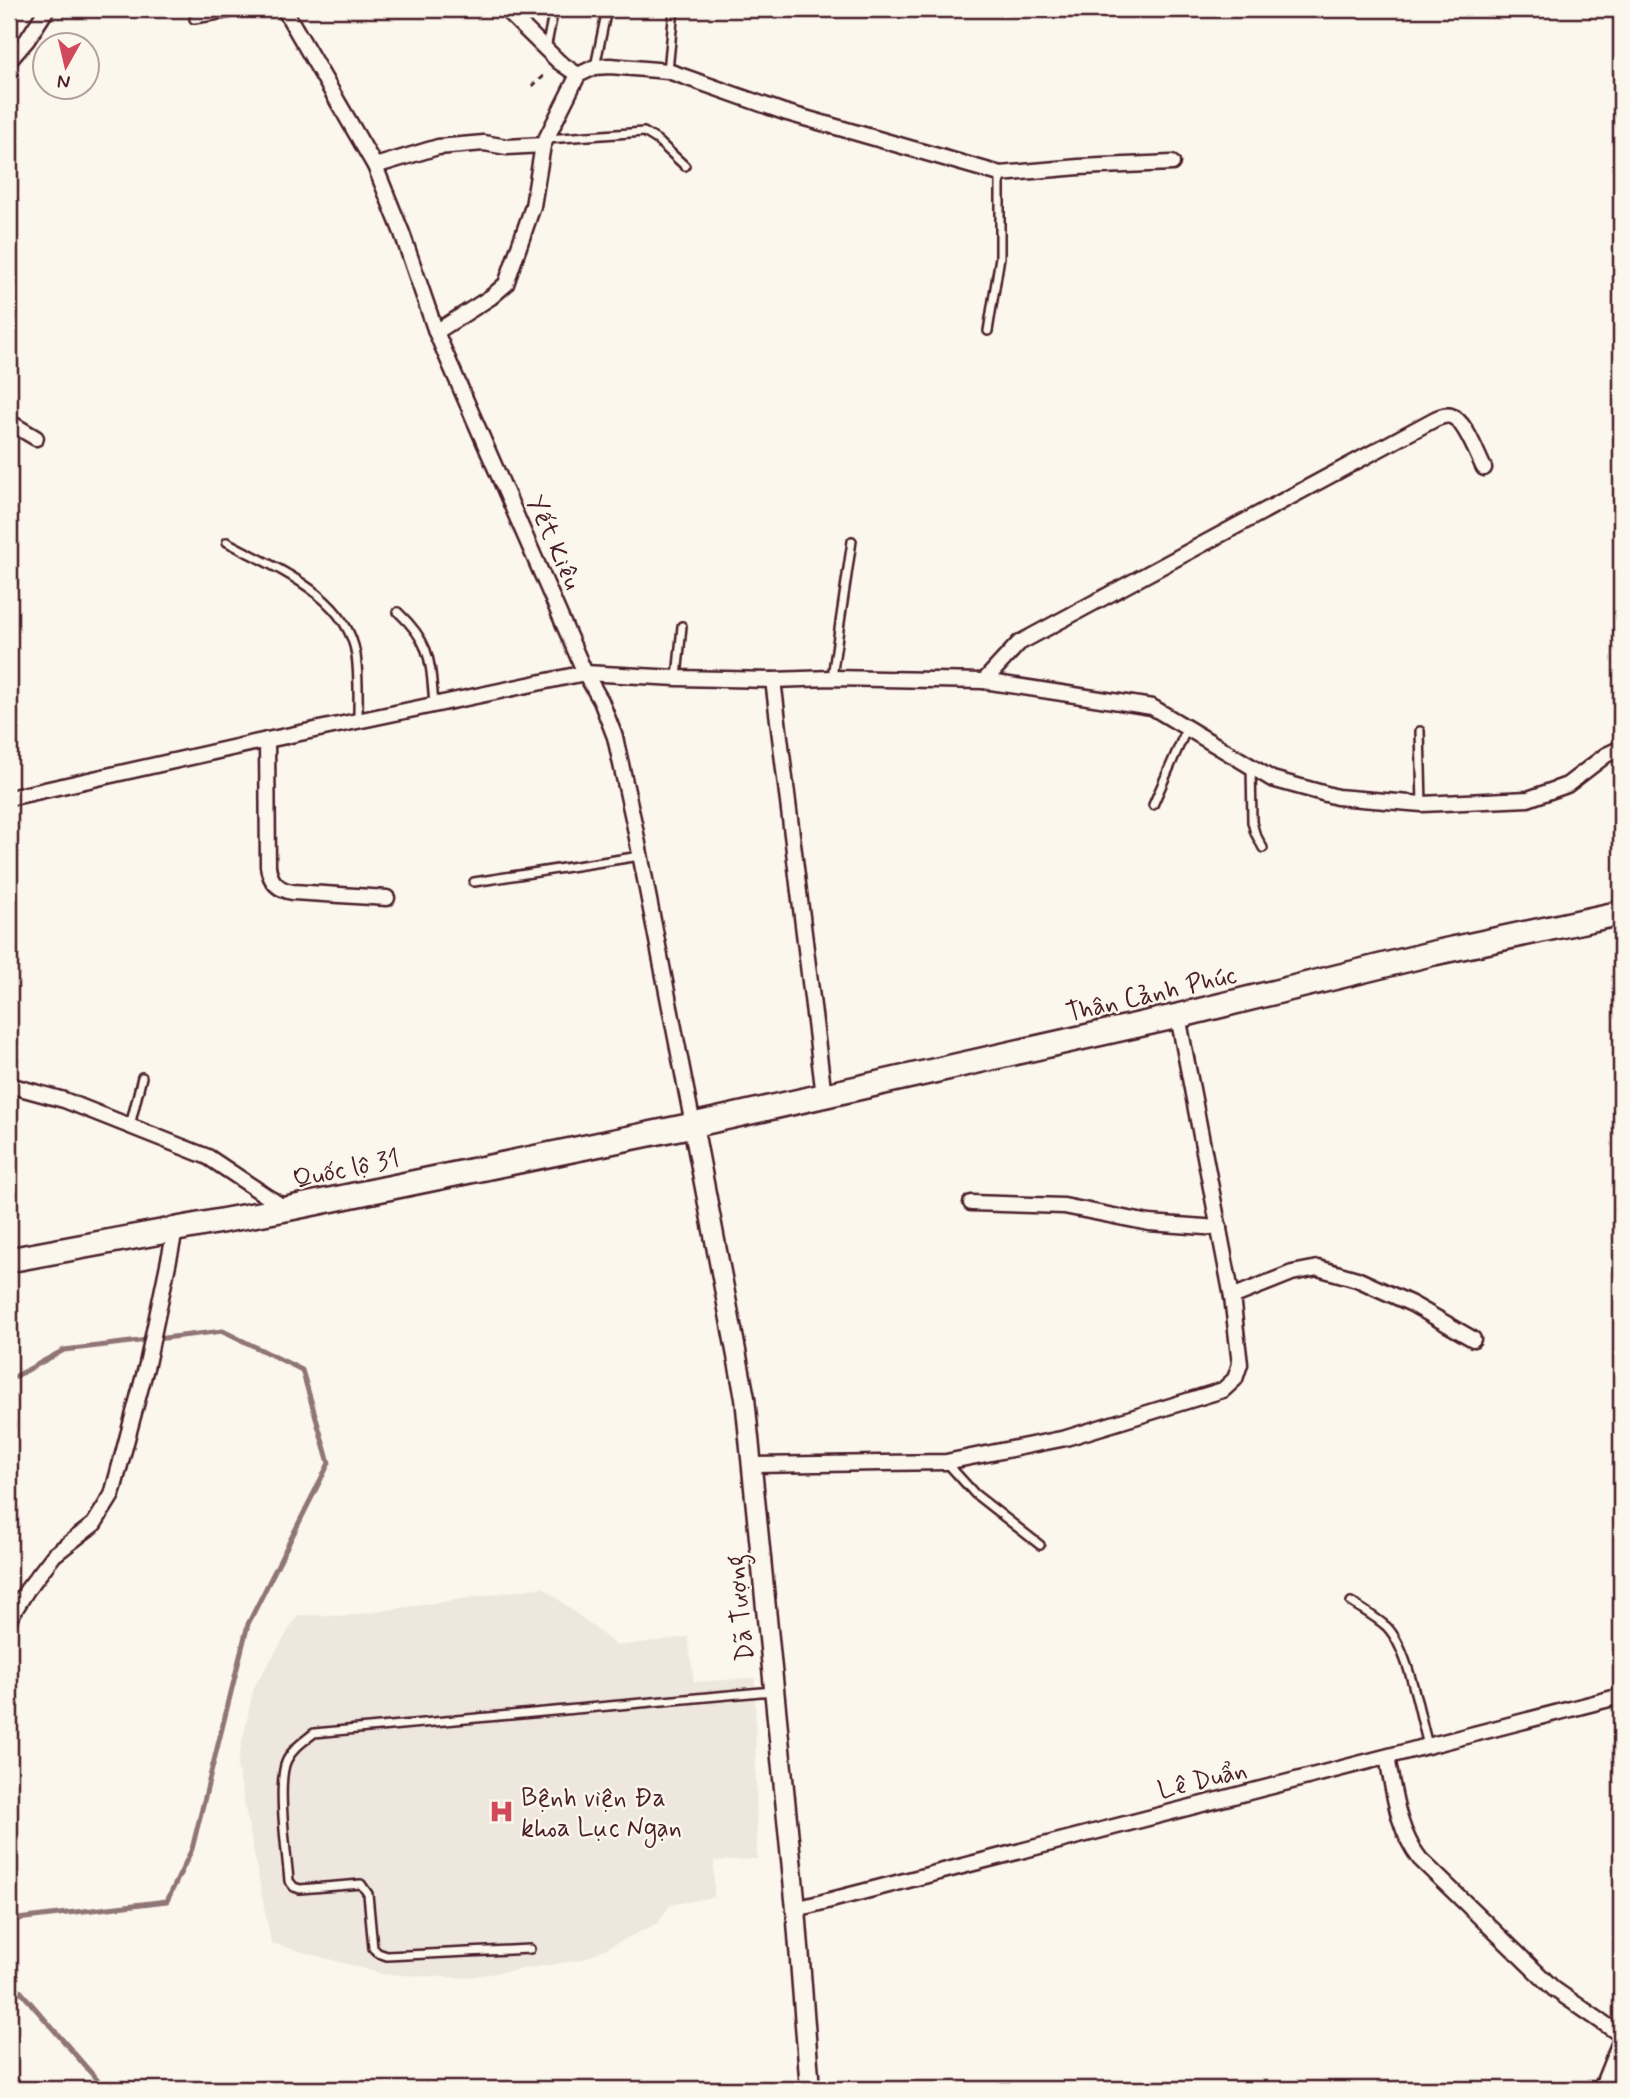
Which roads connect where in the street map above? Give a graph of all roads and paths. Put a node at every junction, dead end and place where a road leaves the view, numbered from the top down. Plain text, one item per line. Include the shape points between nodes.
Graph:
1 (47, 9) edge
2 (258, 9) edge
3 (284, 9) edge
4 (505, 9) edge
5 (554, 9) edge
6 (607, 9) edge
7 (674, 9) edge
8 (194, 19) dead end
9 (546, 50) junction
10 (9, 61) edge
11 (559, 62) junction
12 (595, 67) junction
13 (668, 71) junction
14 (578, 75) junction
15 (532, 86) dead end
16 (544, 142) junction
17 (1172, 163) dead end
18 (375, 166) junction
19 (685, 166) dead end
20 (1000, 174) junction
21 (988, 331) dead end
22 (436, 332) junction
23 (9, 422) edge
24 (36, 438) dead end
25 (1484, 468) dead end
26 (852, 541) dead end
27 (227, 542) dead end
28 (398, 612) dead end
29 (682, 626) dead end
30 (585, 673) junction
31 (677, 678) junction
32 (832, 678) junction
33 (773, 680) junction
34 (984, 681) junction
35 (434, 705) junction
36 (358, 721) junction
37 (1187, 728) junction
38 (1420, 731) dead end
39 (268, 740) junction
40 (1621, 748) edge
41 (1251, 766) junction
42 (9, 798) edge
43 (1422, 804) junction
44 (1153, 806) dead end
45 (1263, 848) dead end
46 (640, 856) junction
47 (474, 881) dead end
48 (387, 898) dead end
49 (1621, 913) edge
50 (1178, 1016) junction
51 (142, 1077) dead end
52 (9, 1086) edge
53 (824, 1096) junction
54 (692, 1125) junction
55 (130, 1126) junction
56 (971, 1203) dead end
57 (286, 1209) junction
58 (1219, 1228) junction
59 (175, 1231) junction
60 (9, 1260) edge
61 (1232, 1297) junction
62 (1473, 1339) dead end
63 (946, 1462) junction
64 (751, 1465) junction
65 (1040, 1545) dead end
66 (1351, 1602) dead end
67 (9, 1619) edge
68 (774, 1691) junction
69 (1621, 1696) edge
70 (1428, 1746) junction
71 (1387, 1757) junction
72 (796, 1909) junction
73 (530, 1949) dead end
74 (1621, 2037) edge
75 (810, 2089) edge
76 (1601, 2089) edge

1 - 10 street
2 - 8 lane
3 - 18 street, Yết Kiêu
4 - 9 street
5 - 9 lane
6 - 12 lane
7 - 13 lane
9 - 11 street
11 - 14 street
11 - 15 path
12 - 13 street
12 - 14 street
13 - 20 street via 784,111
14 - 16 street
16 - 18 street via 438,147
16 - 19 lane via 644,132
16 - 22 street via 533,206 506,284
17 - 20 street
18 - 22 street, Yết Kiêu
20 - 21 lane via 1000,257
22 - 30 street, Yết Kiêu
23 - 24 street
25 - 34 street via 1461,423 1444,415 1019,643
26 - 32 lane
27 - 36 lane via 311,589 340,617 356,654
28 - 35 lane via 413,626 426,649
29 - 31 lane
30 - 31 street
30 - 35 street
30 - 46 street, Yết Kiêu via 615,737
31 - 33 street
32 - 33 street
32 - 34 street
33 - 53 street
34 - 37 street via 1152,707
35 - 36 street
36 - 39 street
37 - 41 street
37 - 44 lane
38 - 43 lane
39 - 42 street
39 - 48 street via 268,866 272,880 284,891
40 - 43 street via 1567,785 1528,799
41 - 43 street via 1272,779 1337,797
41 - 45 lane via 1252,822
46 - 47 lane
46 - 54 street, Yết Kiêu
49 - 50 highway, Thân Cảnh Phúc
50 - 53 highway, Thân Cảnh Phúc
50 - 58 street
51 - 55 lane
52 - 55 street via 64,1100
53 - 54 highway, Thân Cảnh Phúc
54 - 57 highway, Quốc lộ 31
54 - 64 street, Dã Tượng via 745,1398
55 - 57 street via 208,1157
56 - 58 street via 1064,1206 1149,1223
57 - 59 highway, Quốc lộ 31
58 - 61 street
59 - 60 highway, Quốc lộ 31
59 - 67 street via 147,1364 112,1495 94,1524 54,1555
61 - 62 street via 1292,1273 1318,1268 1357,1279 1412,1304
61 - 63 street via 1240,1364 1235,1379 1223,1390 1066,1438
63 - 64 street
63 - 65 lane via 975,1494
64 - 68 street, Dã Tượng
66 - 70 lane via 1375,1617 1398,1643
68 - 72 street, Dã Tượng
68 - 73 lane via 314,1733 297,1746 286,1761 281,1780 289,1881 294,1887 361,1884 368,1894 373,1948 387,1956
69 - 70 street, Lê Duẩn
70 - 71 street, Lê Duẩn
71 - 72 street, Lê Duẩn
71 - 74 street via 1401,1825 1420,1859 1553,1989
72 - 75 street, Dã Tượng
74 - 76 street

